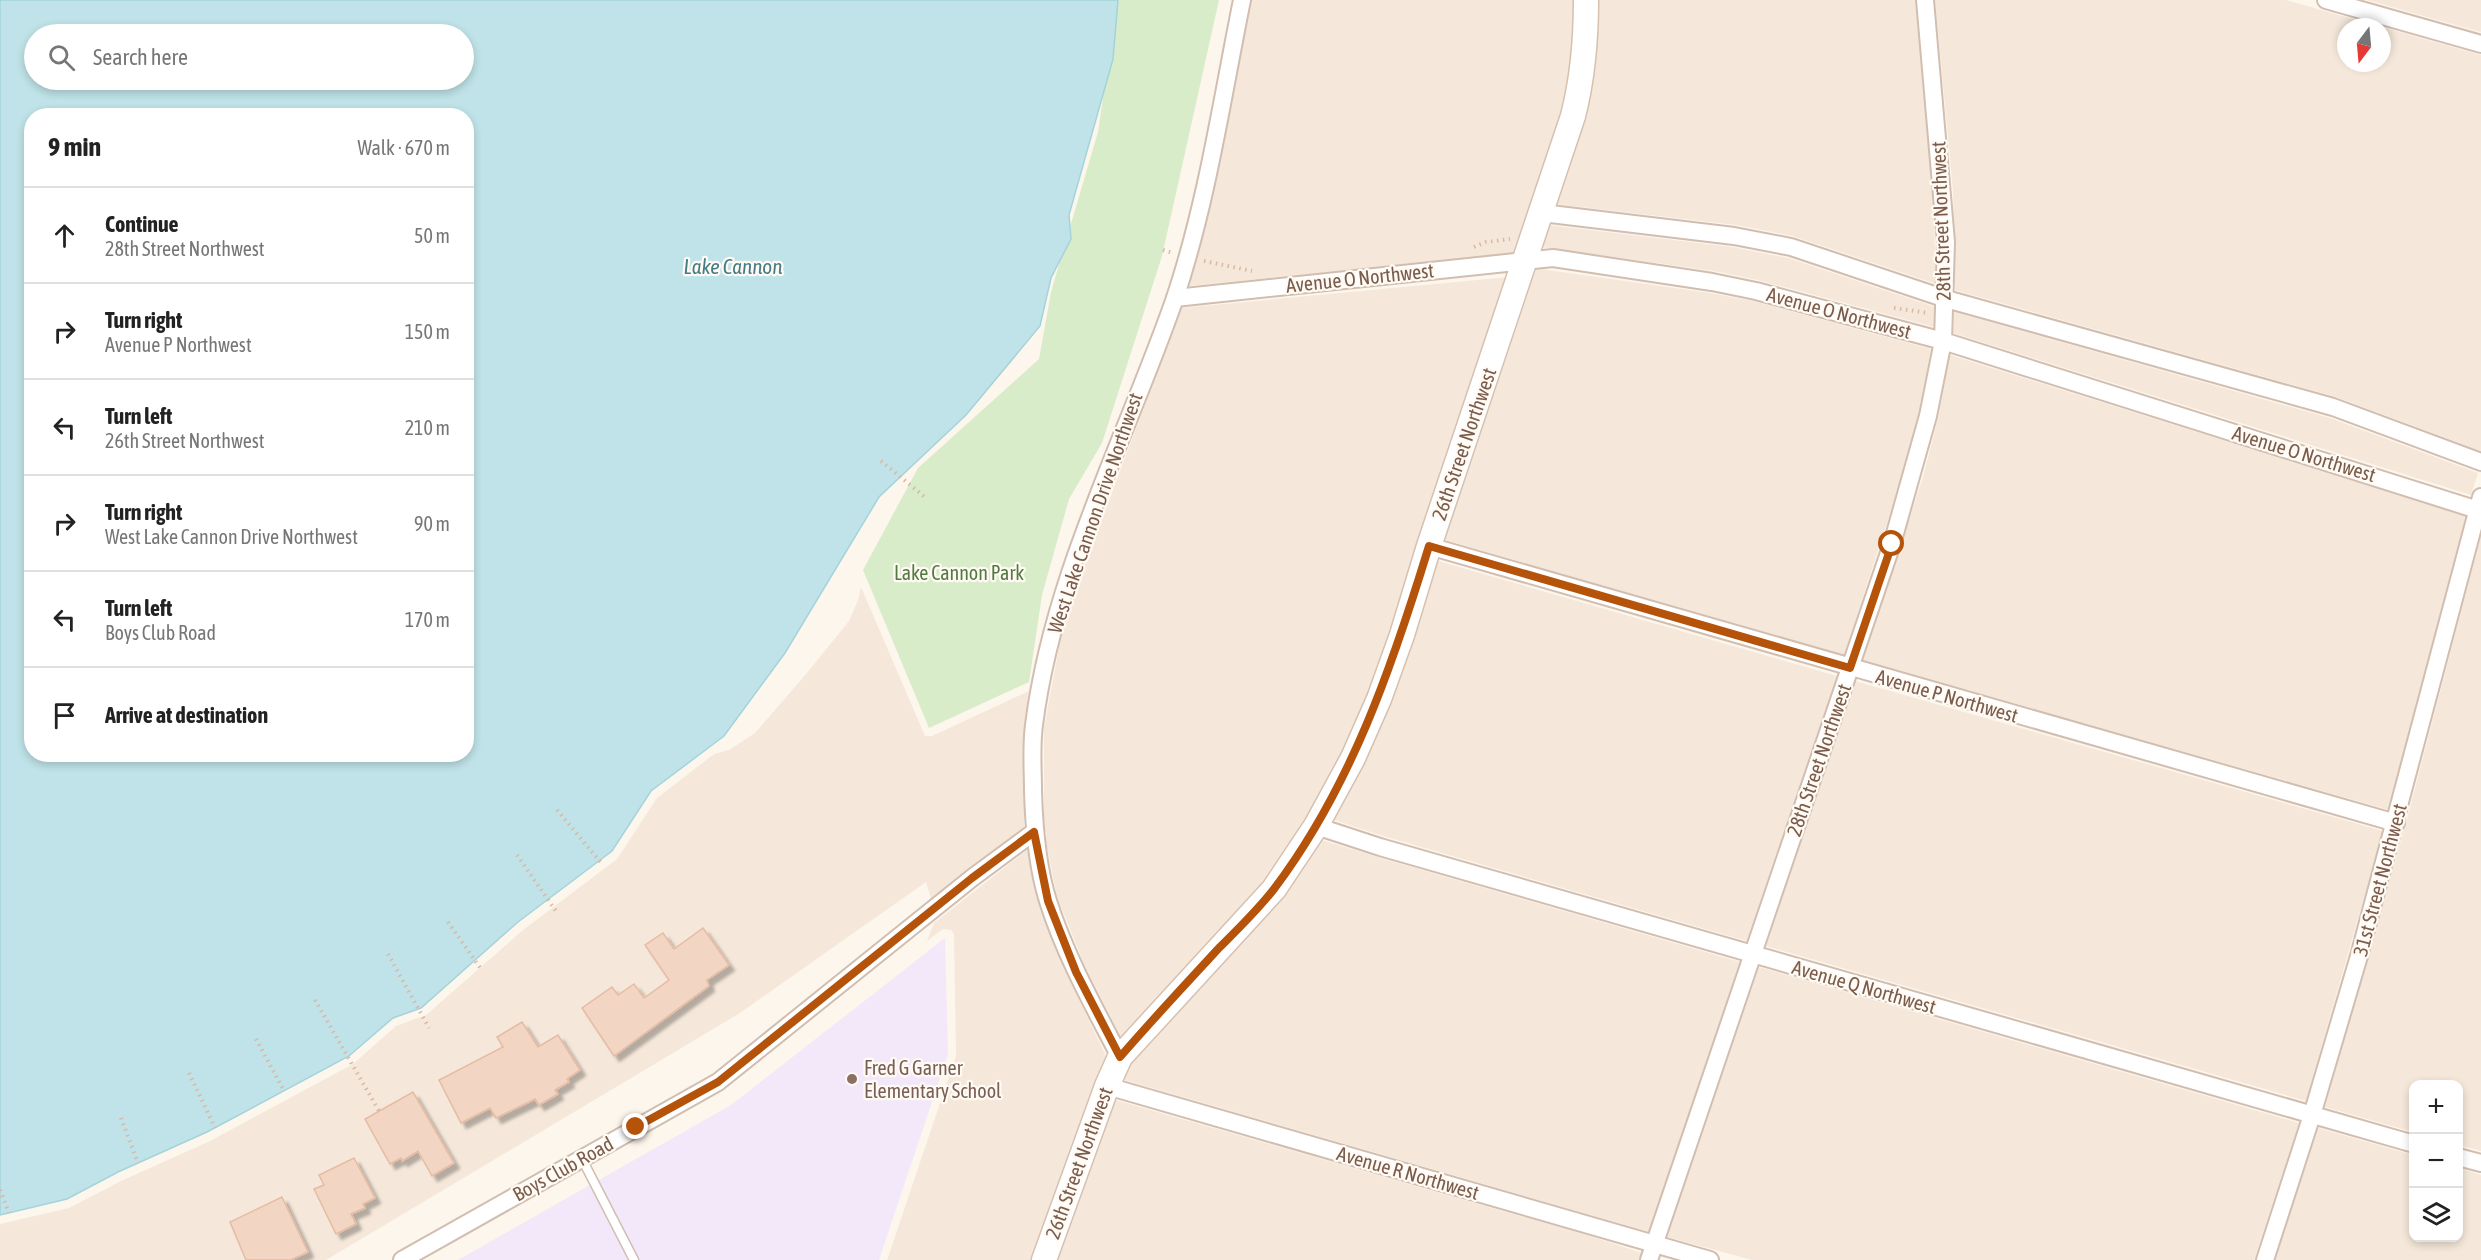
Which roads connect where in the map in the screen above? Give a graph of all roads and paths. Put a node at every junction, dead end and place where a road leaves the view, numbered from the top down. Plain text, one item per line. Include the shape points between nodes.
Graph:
1 (1242, 0) edge
2 (1586, 0) edge
3 (1925, 0) edge
4 (2326, 0) edge
5 (2481, 44) edge
6 (1542, 213) junction
7 (1526, 260) junction
8 (1175, 298) junction
9 (1946, 299) junction
10 (1943, 341) junction
11 (881, 461) dead end
12 (2481, 462) edge
13 (926, 498) dead end
14 (2480, 506) edge
15 (1429, 546) junction
16 (1850, 668) junction
17 (557, 810) dead end
18 (2396, 823) junction
19 (1316, 826) junction
20 (1034, 832) junction
21 (517, 855) dead end
22 (602, 864) dead end
23 (558, 914) dead end
24 (447, 922) dead end
25 (388, 954) dead end
26 (1753, 954) junction
27 (481, 969) dead end
28 (315, 1000) dead end
29 (429, 1028) dead end
30 (256, 1039) dead end
31 (1120, 1057) junction
32 (189, 1073) dead end
33 (1107, 1086) junction
34 (284, 1091) dead end
35 (379, 1111) dead end
36 (2312, 1115) junction
37 (121, 1118) dead end
38 (215, 1128) dead end
39 (2409, 1143) edge
40 (2463, 1158) edge
41 (582, 1160) junction
42 (138, 1163) dead end
43 (2481, 1163) edge
44 (0, 1190) edge
45 (9, 1213) dead end
46 (1652, 1252) edge
47 (402, 1260) edge
48 (634, 1260) edge
49 (1044, 1260) edge
50 (1710, 1260) edge
51 (2265, 1260) edge

1 - 8 street, West Lake Cannon Drive Northwest via 1206,182
2 - 6 street, 26th Street Northwest via 1580,90
3 - 9 street, 28th Street Northwest via 1943,193
4 - 5 street
6 - 7 street, 26th Street Northwest
6 - 9 street via 1734,236 1791,247
7 - 8 street, Avenue O Northwest
7 - 10 street, Avenue O Northwest via 1553,258 1712,282
7 - 15 street, 26th Street Northwest
8 - 20 street, West Lake Cannon Drive Northwest via 1085,530 1051,640 1034,727
9 - 10 street, 28th Street Northwest
9 - 12 street via 2333,407
10 - 14 street, Avenue O Northwest
10 - 16 street, 28th Street Northwest via 1914,474
11 - 13 path
14 - 18 street, 31st Street Northwest
15 - 16 street, Avenue P Northwest
15 - 19 street, 26th Street Northwest via 1379,699
16 - 18 street, Avenue P Northwest
16 - 26 street, 28th Street Northwest
17 - 22 path
18 - 36 street, 31st Street Northwest
19 - 26 street, Avenue Q Northwest
19 - 31 street, 26th Street Northwest via 1264,901
20 - 31 street, West Lake Cannon Drive Northwest via 1048,901 1076,972
20 - 41 street, Boys Club Road via 718,1082
21 - 23 path
24 - 27 path
25 - 29 path
26 - 36 street, Avenue Q Northwest
26 - 46 street, 28th Street Northwest
28 - 35 path
30 - 34 path
31 - 33 street, 26th Street Northwest
32 - 38 path
33 - 46 street, Avenue R Northwest
33 - 49 street, 26th Street Northwest
36 - 39 street, Avenue Q Northwest
36 - 51 street, 31st Street Northwest
37 - 42 path
40 - 43 street
41 - 47 street, Boys Club Road
41 - 48 lane
44 - 45 path
46 - 50 street, Avenue R Northwest

